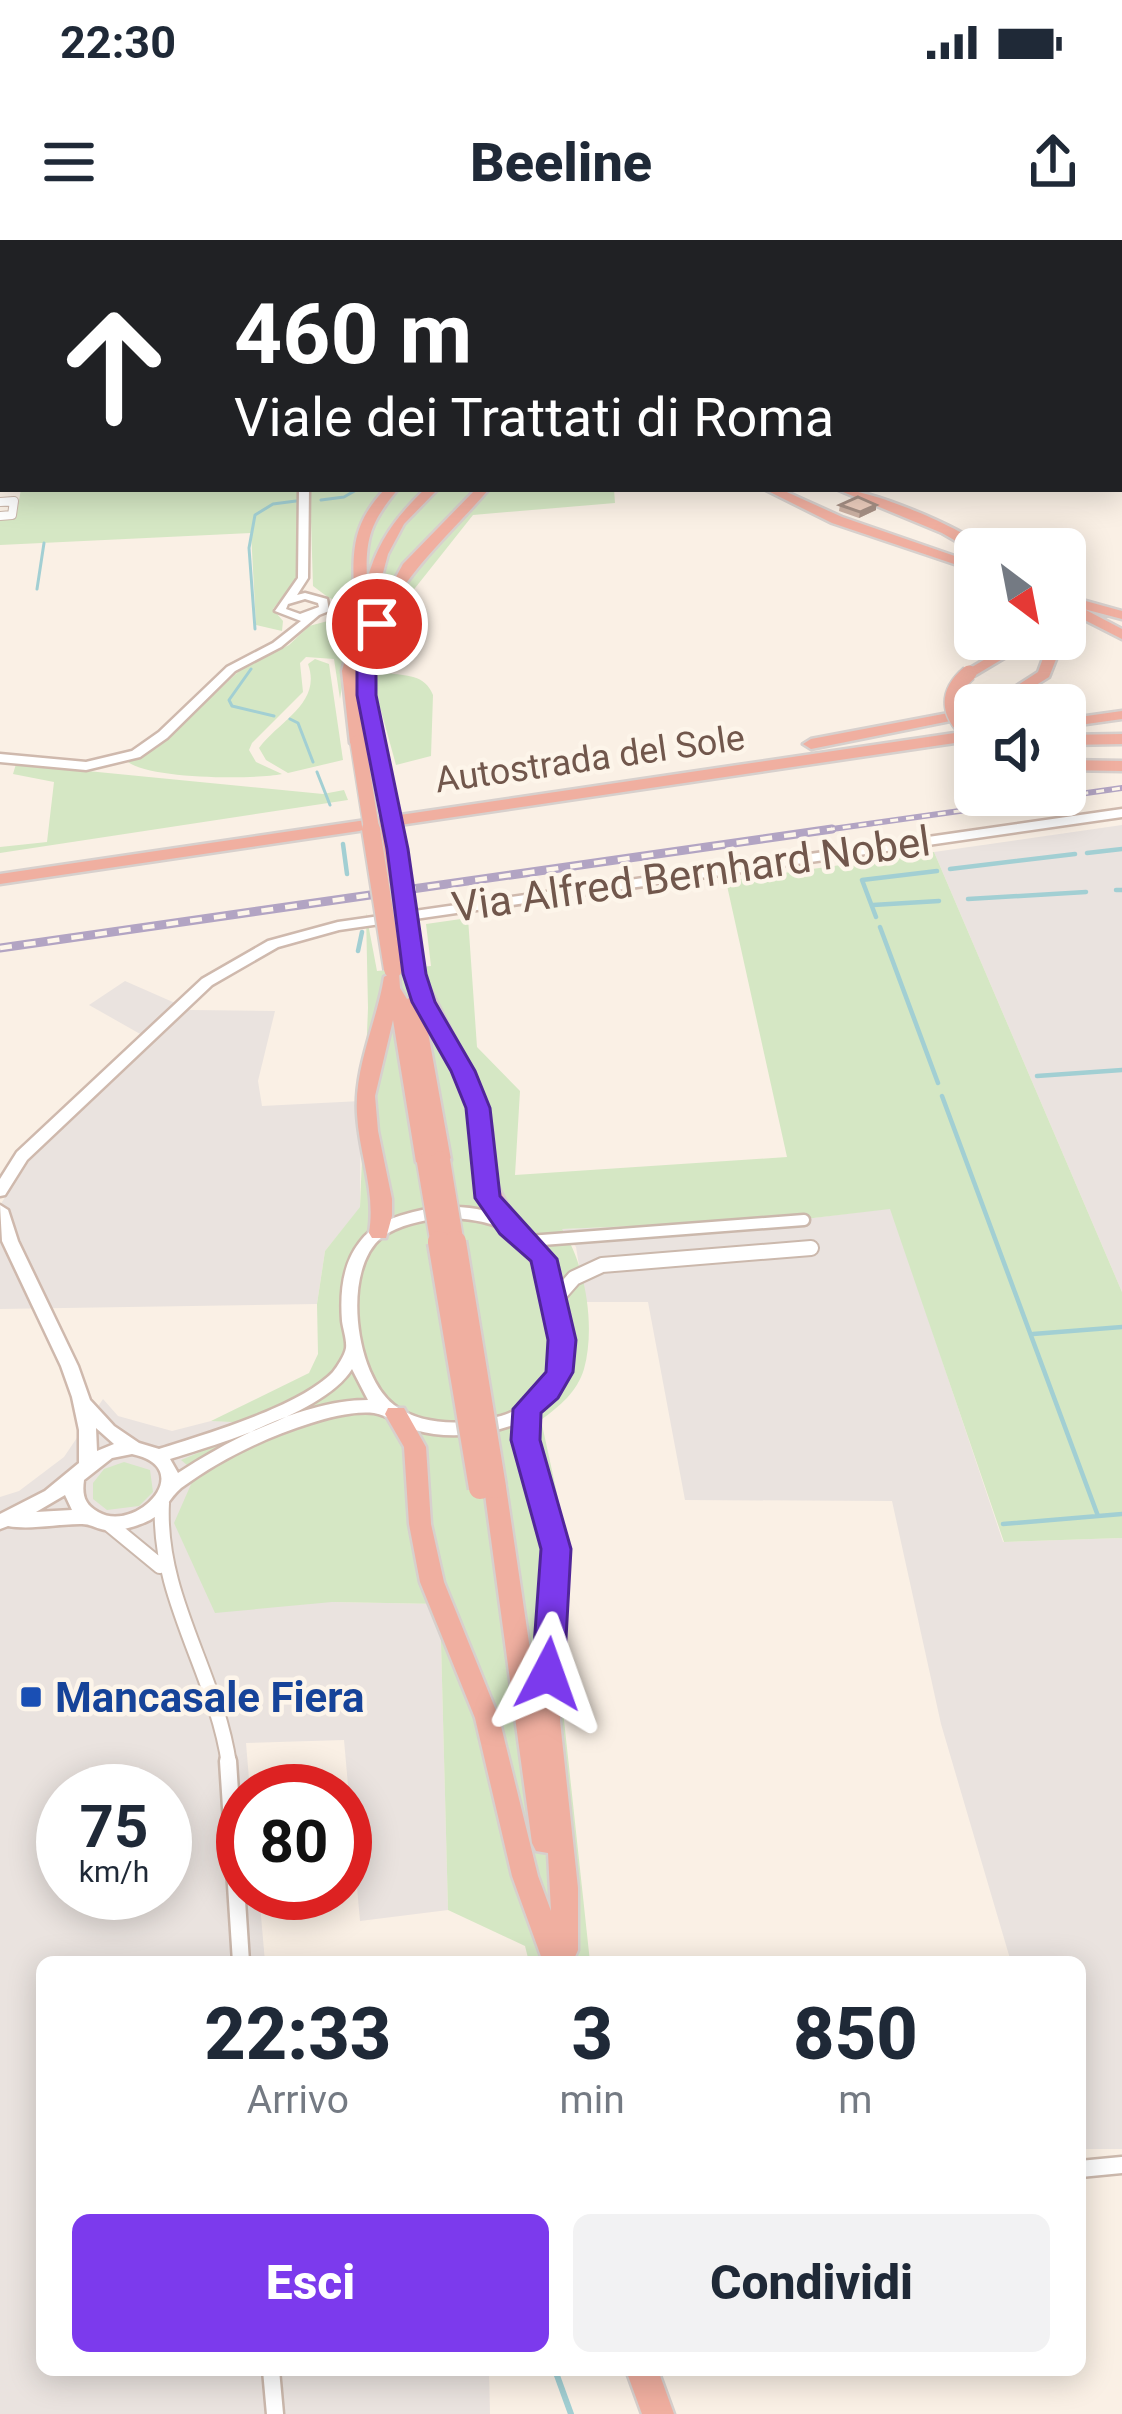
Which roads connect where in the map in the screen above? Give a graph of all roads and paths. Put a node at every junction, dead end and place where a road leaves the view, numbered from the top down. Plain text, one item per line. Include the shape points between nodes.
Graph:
1 (304, 492) edge
2 (389, 492) edge
3 (429, 492) edge
4 (441, 492) edge
5 (480, 492) edge
6 (776, 492) edge
7 (850, 492) edge
8 (0, 502) edge
9 (0, 516) edge
10 (954, 534) edge
11 (954, 560) edge
12 (303, 578) junction
13 (289, 599) junction
14 (320, 599) junction
15 (1086, 606) edge
16 (1086, 613) edge
17 (1122, 615) edge
18 (287, 616) junction
19 (314, 616) junction
20 (377, 624) junction
21 (360, 630) junction
22 (291, 633) junction
23 (1122, 634) edge
24 (992, 660) edge
25 (1049, 660) edge
26 (956, 684) edge
27 (1028, 684) edge
28 (954, 686) edge
29 (1122, 704) edge
30 (1086, 708) edge
31 (1122, 715) edge
32 (954, 717) edge
33 (954, 720) edge
34 (1086, 720) edge
35 (954, 727) edge
36 (1122, 739) edge
37 (1086, 740) edge
38 (954, 741) edge
39 (367, 742) junction
40 (803, 752) junction
41 (0, 758) edge
42 (1086, 766) edge
43 (1122, 766) edge
44 (1122, 813) edge
45 (0, 865) edge
46 (0, 879) edge
47 (414, 971) junction
48 (393, 973) junction
49 (433, 1161) junction
50 (0, 1191) edge
51 (0, 1210) edge
52 (804, 1220) dead end
53 (721, 1227) junction
54 (509, 1228) junction
55 (379, 1233) junction
56 (529, 1241) junction
57 (811, 1248) dead end
58 (726, 1255) junction
59 (553, 1302) junction
60 (354, 1349) junction
61 (82, 1400) junction
62 (527, 1409) junction
63 (391, 1411) junction
64 (135, 1448) junction
65 (157, 1456) junction
66 (88, 1462) junction
67 (75, 1480) junction
68 (166, 1495) junction
69 (87, 1516) junction
70 (0, 1522) edge
71 (110, 1524) junction
72 (161, 1567) junction
73 (241, 1956) edge
74 (559, 1956) edge
75 (559, 1956) edge
76 (559, 1956) edge
77 (1122, 2165) edge
78 (1086, 2168) edge
79 (271, 2376) edge
80 (645, 2376) edge
81 (274, 2414) edge
82 (658, 2414) edge

1 - 12 street
2 - 21 highway via 358,541
3 - 21 highway via 385,544
4 - 20 highway via 397,542
5 - 20 highway via 408,568
6 - 11 highway
7 - 10 highway
8 - 9 street via 14,501 12,515
12 - 13 street
12 - 14 street
13 - 14 street
13 - 18 street via 279,608
14 - 19 street via 325,610
15 - 17 highway
16 - 23 highway
18 - 19 street
18 - 22 street
19 - 22 street
20 - 39 highway via 365,681
21 - 39 highway via 349,686
22 - 41 street via 231,669 136,754 86,766
24 - 26 highway, bridge
25 - 27 highway
28 - 33 highway, bridge
29 - 30 highway
31 - 34 highway
32 - 40 highway
35 - 40 highway, Autostrada del Sole
36 - 37 highway
38 - 40 highway
39 - 47 highway, bridge
39 - 48 highway, bridge
40 - 45 highway, Autostrada del Sole
40 - 46 highway, Autostrada del Sole
42 - 43 highway
44 - 50 street, Via Alfred Bernhard Nobel via 295,936 207,982 22,1156
47 - 49 highway
47 - 54 highway via 472,1089 485,1188
48 - 49 highway
48 - 55 highway via 366,1095 386,1199
49 - 74 highway, bridge
51 - 61 street
52 - 53 street
53 - 56 street
53 - 58 street
54 - 55 street via 443,1212
54 - 56 street
55 - 60 street via 347,1278
56 - 59 street via 543,1259
57 - 58 street
58 - 59 street via 602,1265 574,1278
59 - 62 street via 560,1372
60 - 63 street via 360,1378
60 - 65 street via 343,1372 311,1395
61 - 64 street
61 - 66 street
62 - 63 street via 458,1428
62 - 75 highway via 525,1440 556,1549 548,1721 565,1888
63 - 68 street via 326,1412 201,1466
63 - 76 highway via 415,1448 432,1582 487,1718 525,1876
64 - 65 street
64 - 66 street
65 - 68 street via 169,1469
66 - 67 street
67 - 69 street via 73,1496
67 - 70 street
68 - 71 street via 148,1514
68 - 72 street via 157,1536
69 - 70 street
69 - 71 street
71 - 72 street
72 - 73 street via 211,1686 225,1744
77 - 78 street
79 - 81 street
80 - 82 highway

